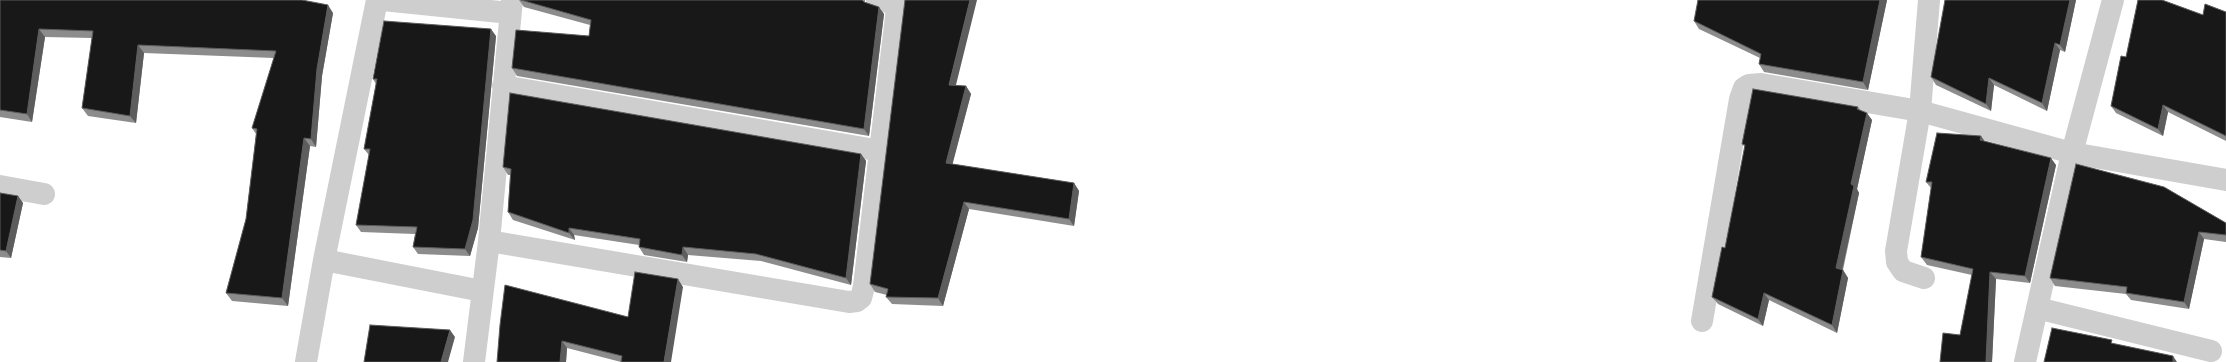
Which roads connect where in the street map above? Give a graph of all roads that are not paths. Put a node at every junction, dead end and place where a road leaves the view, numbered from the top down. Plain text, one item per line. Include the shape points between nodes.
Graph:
1 (377, 0) edge
2 (383, 0) edge
3 (1929, 0) edge
4 (2113, 0) edge
5 (891, 1) edge
6 (511, 6) edge
7 (503, 86) junction
8 (1920, 111) junction
9 (880, 151) junction
10 (2072, 153) junction
11 (2226, 180) edge
12 (0, 186) edge
13 (44, 194) dead end
14 (489, 241) junction
15 (324, 260) junction
16 (1924, 278) dead end
17 (482, 291) junction
18 (2037, 308) junction
19 (1702, 321) dead end
20 (2211, 351) dead end
21 (306, 362) edge
22 (474, 362) edge
23 (2025, 362) edge

1 - 15 street
2 - 6 street
3 - 8 street
4 - 10 street
5 - 9 street
6 - 7 street
7 - 9 street
7 - 14 street
8 - 10 street
8 - 16 street via 1896,251 1897,262 1903,271
8 - 19 street via 1761,84 1744,88
9 - 14 street via 864,286 861,298 852,302
10 - 11 street
10 - 18 street
12 - 13 street
14 - 17 street
15 - 17 street
15 - 21 street
17 - 22 street
18 - 20 street
18 - 23 street

